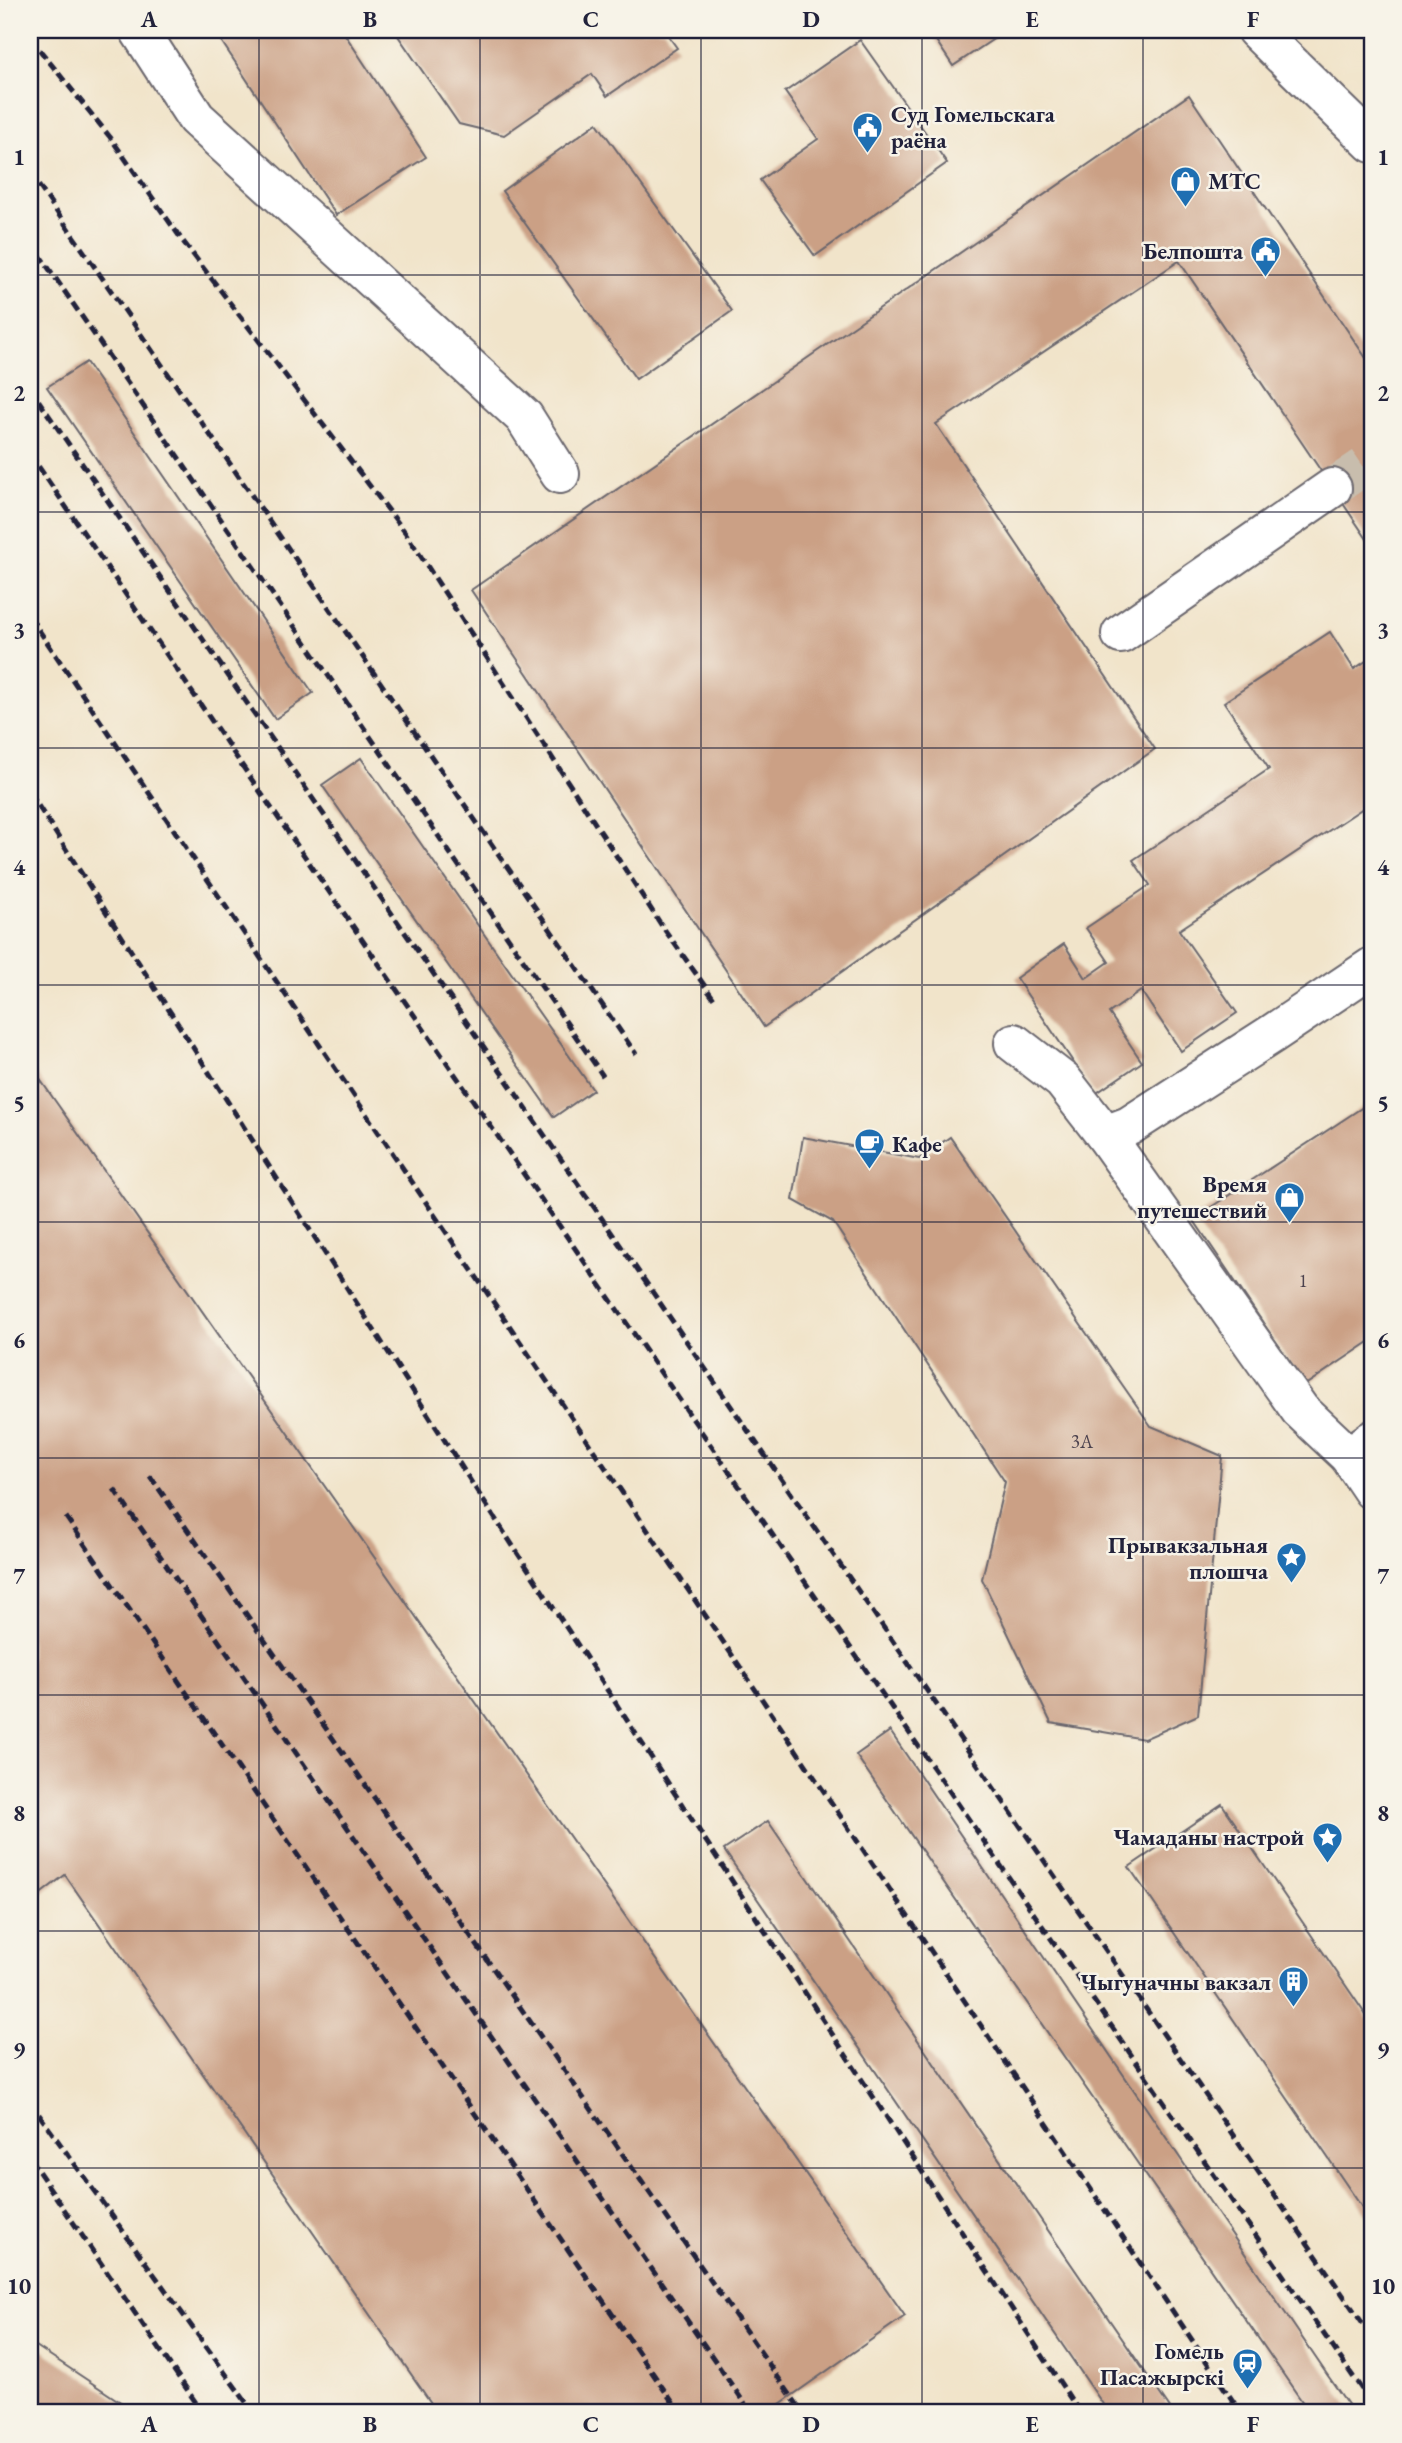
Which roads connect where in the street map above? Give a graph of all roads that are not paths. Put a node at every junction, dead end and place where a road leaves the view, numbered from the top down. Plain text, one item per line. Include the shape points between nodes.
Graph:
1 (139, 30) edge
2 (1256, 30) edge
3 (1372, 143) edge
4 (560, 474) dead end
5 (1332, 488) tunnel mouth
6 (1121, 634) dead end
7 (1372, 967) edge
8 (1014, 1043) dead end
9 (1105, 1135) junction
10 (1360, 1448) edge
11 (1372, 1490) edge

1 - 4 main road via 197,118 524,417
2 - 3 main road
5 - 6 main road
7 - 9 main road via 1129,1126
8 - 9 main road via 1063,1081
9 - 10 main road via 1300,1410
10 - 11 main road

